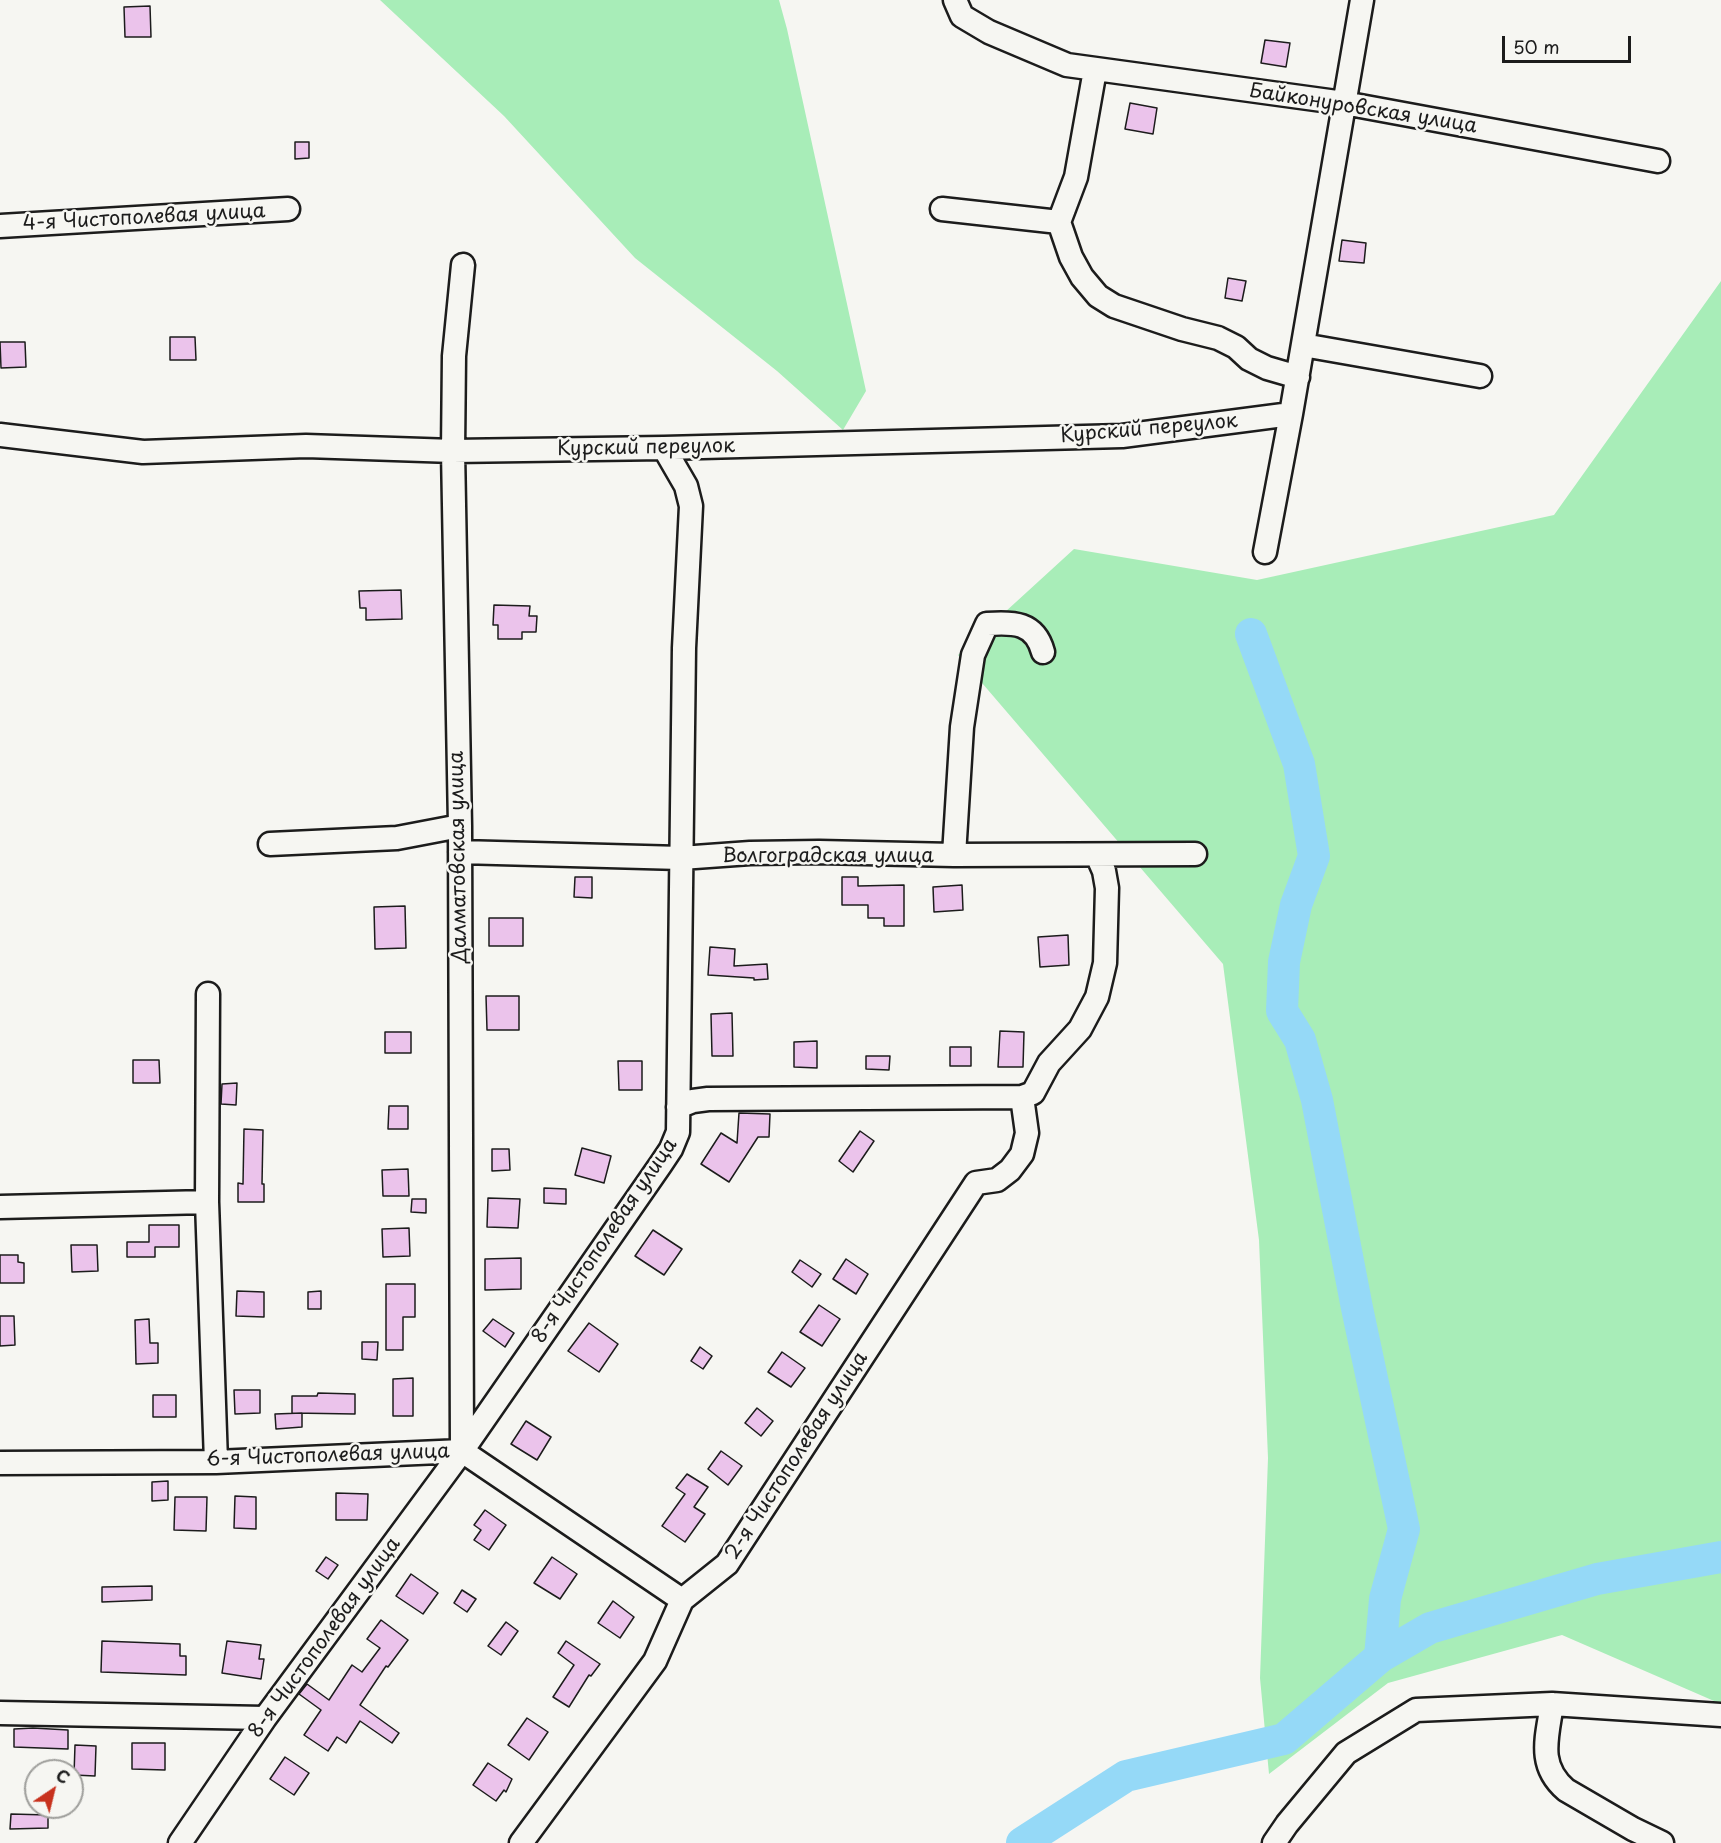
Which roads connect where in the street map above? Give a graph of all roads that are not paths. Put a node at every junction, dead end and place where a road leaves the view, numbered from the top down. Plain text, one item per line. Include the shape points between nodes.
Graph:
1 (955, 0) edge
2 (1362, 0) edge
3 (1095, 70) junction
4 (1344, 103) junction
5 (1658, 161) dead end
6 (942, 209) dead end
7 (288, 210) dead end
8 (1059, 222) junction
9 (0, 225) edge
10 (463, 265) dead end
11 (1303, 345) junction
12 (1480, 376) dead end
13 (1298, 377) junction
14 (1291, 414) junction
15 (0, 435) edge
16 (664, 448) junction
17 (453, 451) junction
18 (1265, 552) dead end
19 (1043, 652) dead end
20 (460, 826) junction
21 (270, 844) dead end
22 (460, 852) junction
23 (1195, 854) dead end
24 (954, 855) junction
25 (1097, 855) junction
26 (681, 858) junction
27 (208, 994) dead end
28 (1022, 1096) junction
29 (678, 1107) junction
30 (207, 1202) junction
31 (0, 1208) edge
32 (462, 1451) junction
33 (216, 1462) junction
34 (0, 1463) edge
35 (682, 1600) junction
36 (1552, 1704) junction
37 (0, 1713) edge
38 (1721, 1715) edge
39 (265, 1718) junction
40 (180, 1843) edge
41 (521, 1843) edge
42 (1274, 1843) edge
43 (1662, 1843) edge

1 - 3 street, Байконуровская улица via 962,16 989,32 1067,65
2 - 4 street
3 - 4 street, Байконуровская улица
3 - 8 street via 1076,177
4 - 5 street, Байконуровская улица
4 - 11 street
6 - 8 street
7 - 9 street, 4-я Чистополевая улица
8 - 13 street via 1071,257 1098,296 1141,316 1218,338 1267,368
10 - 17 street, Далматовская улица via 454,356
11 - 12 street
11 - 13 street
13 - 14 street
14 - 16 street, Курский переулок via 1122,436
14 - 18 street
15 - 17 street, Курский переулок via 144,452 306,446
16 - 17 street, Курский переулок
16 - 26 street, 8-я Чистополевая улица via 686,486 691,506
17 - 20 street, Далматовская улица
19 - 24 street via 1040,640 1029,629 1010,622 987,624 973,655 962,727
20 - 21 street via 397,838
20 - 22 street, Далматовская улица
22 - 26 street, Волгоградская улица
22 - 32 street, Далматовская улица
23 - 25 street, Волгоградская улица
24 - 25 street, Волгоградская улица
24 - 26 street, Волгоградская улица via 819,852
25 - 28 street via 1107,888 1105,963 1097,997 1080,1029 1049,1063 1033,1093
26 - 29 street, 8-я Чистополевая улица
27 - 30 street
28 - 29 street via 708,1099
28 - 35 street, 2-я Чистополевая улица via 1027,1133 1022,1154 997,1180 976,1183 727,1564
29 - 32 street, 8-я Чистополевая улица via 678,1132 671,1149
30 - 31 street
30 - 33 street
32 - 33 street, 6-я Чистополевая улица
32 - 35 street, 6-я Чистополевая улица
32 - 39 street, 8-я Чистополевая улица
33 - 34 street, 6-я Чистополевая улица
35 - 41 street, 2-я Чистополевая улица via 655,1661
36 - 38 street
36 - 42 street via 1416,1710 1346,1752
36 - 43 street via 1545,1752 1550,1773 1566,1790
37 - 39 street
39 - 40 street, 8-я Чистополевая улица

